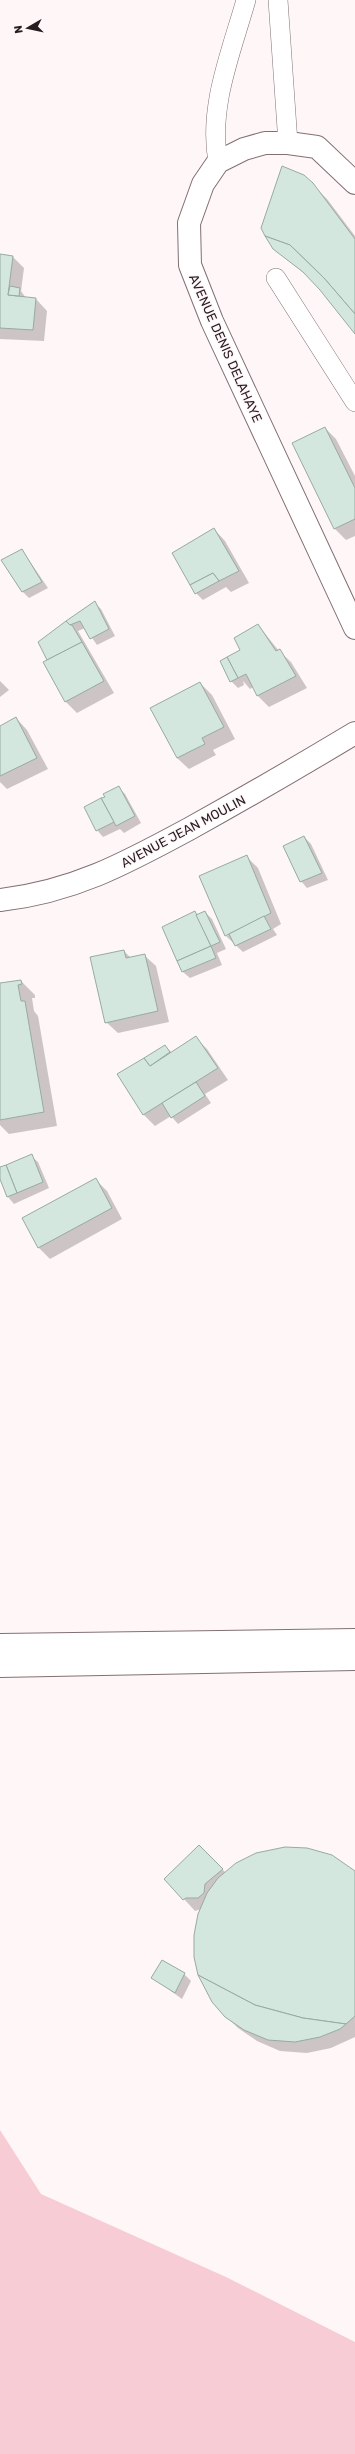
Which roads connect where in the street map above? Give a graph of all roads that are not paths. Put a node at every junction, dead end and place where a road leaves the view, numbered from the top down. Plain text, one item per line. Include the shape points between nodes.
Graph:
1 (246, 0) edge
2 (278, 0) edge
3 (288, 143) junction
4 (218, 162) junction
5 (355, 183) edge
6 (276, 278) dead end
7 (355, 402) edge
8 (354, 623) edge
9 (355, 733) edge
10 (0, 900) edge
11 (355, 1640) edge
12 (0, 1645) edge
13 (355, 1659) edge
14 (0, 1666) edge

1 - 4 lane via 216,106 214,141
2 - 3 lane
3 - 4 street, AVENUE DENIS DELAHAYE via 265,143 244,149
3 - 5 street, AVENUE DENIS DELAHAYE via 317,147
4 - 8 street, AVENUE DENIS DELAHAYE via 203,184 189,223 190,265 212,321
6 - 7 lane
9 - 10 street, AVENUE JEAN MOULIN via 260,791 127,862 68,887
11 - 12 street
13 - 14 street

